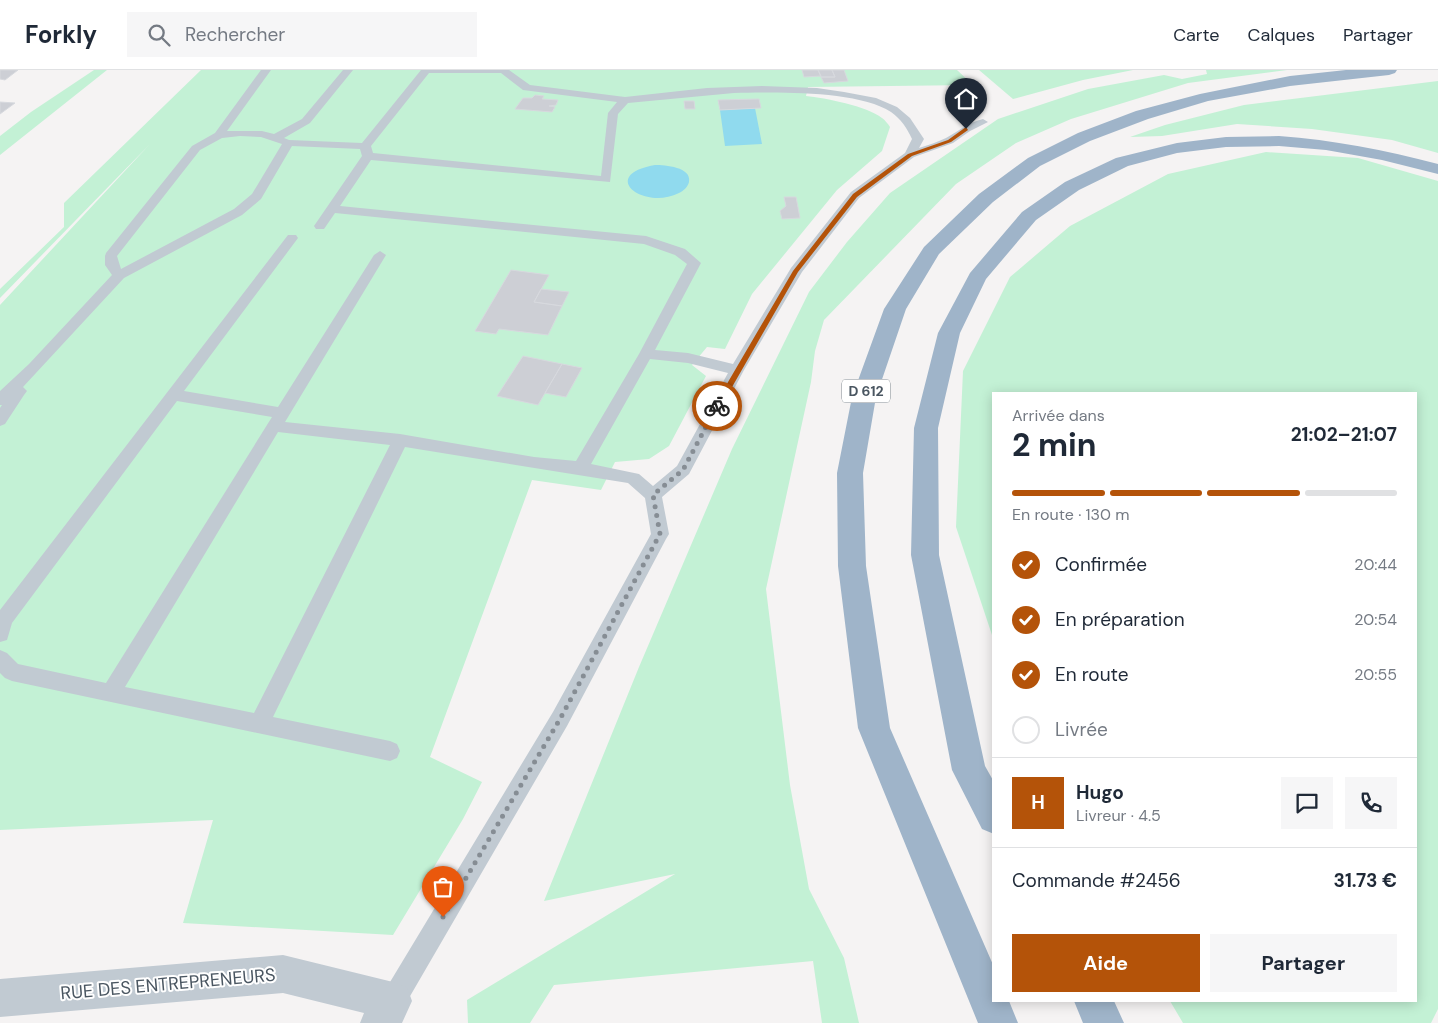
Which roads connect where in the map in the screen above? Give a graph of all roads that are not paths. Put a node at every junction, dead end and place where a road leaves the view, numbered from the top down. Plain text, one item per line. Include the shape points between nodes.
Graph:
1 (266, 70) edge
2 (348, 70) edge
3 (426, 70) edge
4 (1388, 70) edge
5 (625, 100) junction
6 (983, 122) dead end
7 (218, 135) junction
8 (275, 138) junction
9 (288, 143) junction
10 (366, 151) junction
11 (910, 155) junction
12 (1438, 169) edge
13 (331, 209) junction
14 (320, 226) dead end
15 (292, 238) dead end
16 (380, 255) dead end
17 (119, 275) junction
18 (646, 354) junction
19 (34, 368) junction
20 (737, 370) junction
21 (173, 395) junction
22 (0, 400) edge
23 (278, 419) junction
24 (0, 420) edge
25 (400, 440) junction
26 (580, 468) junction
27 (653, 495) junction
28 (0, 634) edge
29 (0, 659) edge
30 (111, 692) junction
31 (259, 724) junction
32 (390, 752) dead end
33 (992, 813) edge
34 (0, 998) edge
35 (1094, 1002) edge
36 (387, 1012) edge
37 (998, 1023) edge
38 (1104, 1023) edge

1 - 7 lane
2 - 8 lane via 306,120
3 - 5 lane via 503,70 527,88
3 - 10 lane
4 - 37 highway, D 612 via 1290,81 1206,97 1142,115 1084,137 1034,162 986,198 931,251 895,308 864,397 850,473 852,566 874,728
5 - 10 lane via 613,113 606,180
5 - 11 lane via 730,90 800,90 858,97 889,106 910,122 918,139
6 - 11 lane via 950,141
7 - 8 lane via 262,134
7 - 17 lane via 196,148 111,256 112,265
8 - 9 lane
9 - 10 lane
9 - 17 lane via 256,196 238,212
10 - 13 lane
11 - 20 lane via 855,195 796,271
12 - 33 highway via 1326,145 1279,141 1226,142 1177,148 1122,162 1072,186 1029,216 977,277 949,333 926,428 925,554 969,770
13 - 14 lane
13 - 18 lane via 646,240 680,252 694,263
15 - 21 lane
16 - 23 lane
17 - 19 lane
18 - 20 lane via 688,358
18 - 26 lane
19 - 22 lane
19 - 24 lane
20 - 27 lane via 683,470
21 - 23 lane
21 - 28 lane via 3,620
23 - 25 lane
23 - 30 lane
25 - 26 lane
25 - 31 lane
26 - 27 lane via 633,478
27 - 36 lane via 660,534 560,719
29 - 30 lane via 12,672
30 - 31 lane
31 - 32 lane
34 - 36 street, RUE DES ENTREPRENEURS via 283,974
35 - 38 highway

